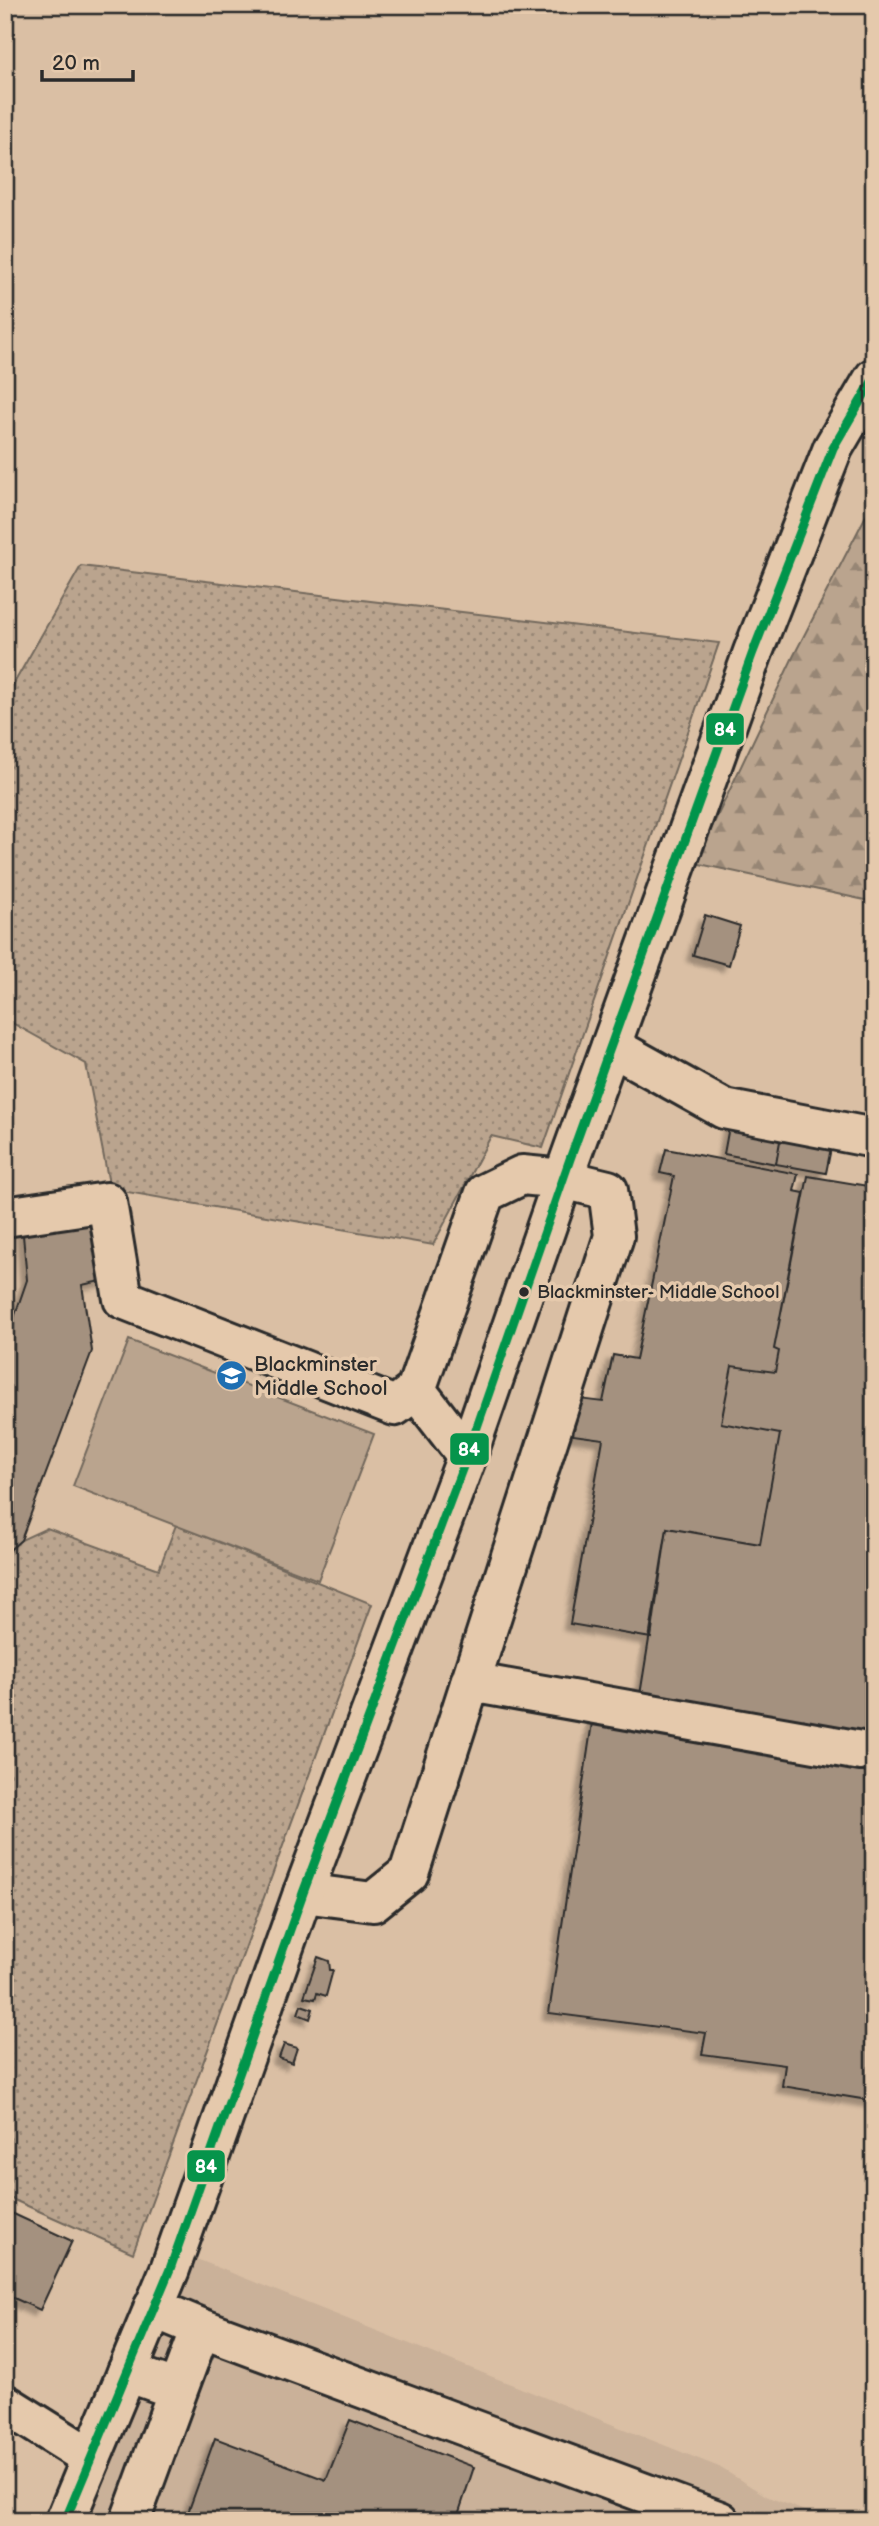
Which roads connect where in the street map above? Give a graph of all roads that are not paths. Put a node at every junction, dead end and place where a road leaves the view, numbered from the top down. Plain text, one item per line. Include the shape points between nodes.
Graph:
1 (874, 378) edge
2 (611, 1046) junction
3 (874, 1138) edge
4 (563, 1179) junction
5 (5, 1217) edge
6 (416, 1390) junction
7 (467, 1457) junction
8 (470, 1682) junction
9 (861, 1751) dead end
10 (303, 1893) junction
11 (153, 2308) junction
12 (201, 2328) junction
13 (127, 2372) junction
14 (178, 2390) junction
15 (5, 2404) edge
16 (91, 2459) junction
17 (65, 2521) edge
18 (130, 2521) edge
19 (720, 2521) edge

1 - 2 main road via 833,448 753,652
2 - 3 main road via 723,1109
2 - 4 main road
4 - 6 main road via 522,1175 485,1193
4 - 7 main road
4 - 8 main road via 608,1190 614,1236
5 - 6 main road via 107,1202 123,1299 395,1406
6 - 7 main road
7 - 10 main road
8 - 9 main road
8 - 10 main road via 409,1874 373,1902
10 - 11 main road
11 - 12 main road
11 - 13 main road
12 - 14 main road
12 - 19 main road
13 - 14 main road
13 - 16 main road
14 - 18 main road
15 - 16 main road
16 - 17 main road

